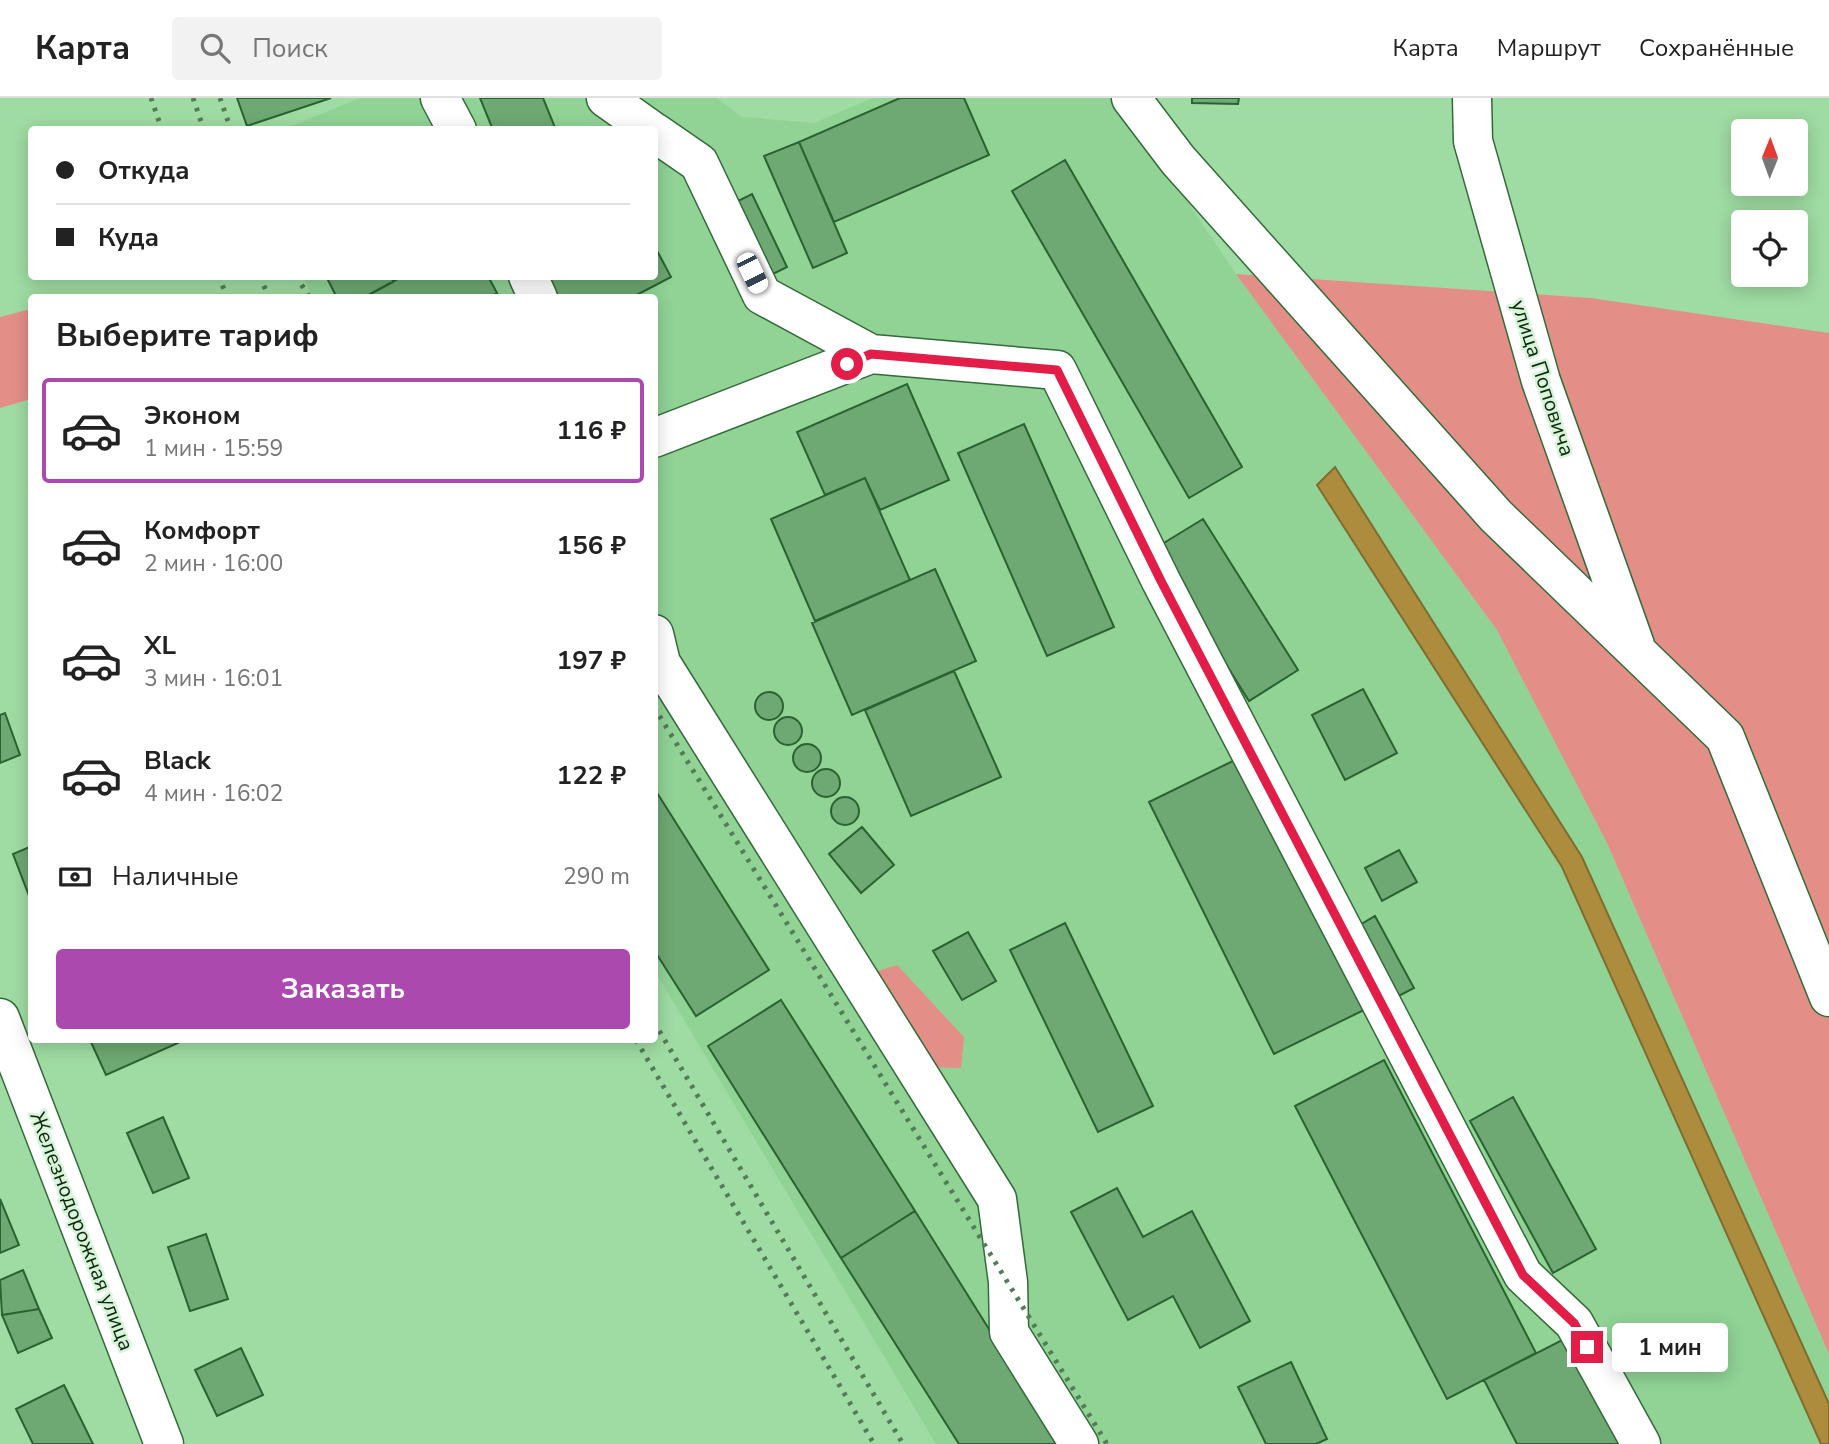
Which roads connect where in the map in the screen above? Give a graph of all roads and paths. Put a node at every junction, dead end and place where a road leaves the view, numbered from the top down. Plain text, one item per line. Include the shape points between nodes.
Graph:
1 (440, 98) edge
2 (606, 98) edge
3 (1131, 98) edge
4 (1472, 98) edge
5 (455, 126) edge
6 (646, 126) edge
7 (658, 134) edge
8 (871, 354) junction
9 (658, 436) edge
10 (658, 648) edge
11 (1638, 653) junction
12 (1829, 997) edge
13 (0, 1018) edge
14 (164, 1444) edge
15 (1079, 1444) edge
16 (1641, 1444) edge

1 - 5 street
2 - 6 street
3 - 11 street via 1178,159 1496,516
4 - 11 street, улица Поповича via 1473,141 1541,381
7 - 8 street via 699,163 762,295
8 - 9 street
8 - 16 street via 1057,370 1161,581 1523,1275 1574,1323
10 - 15 street via 662,663 997,1199 1009,1332
11 - 12 street via 1725,737
13 - 14 street, Железнодорожная улица

